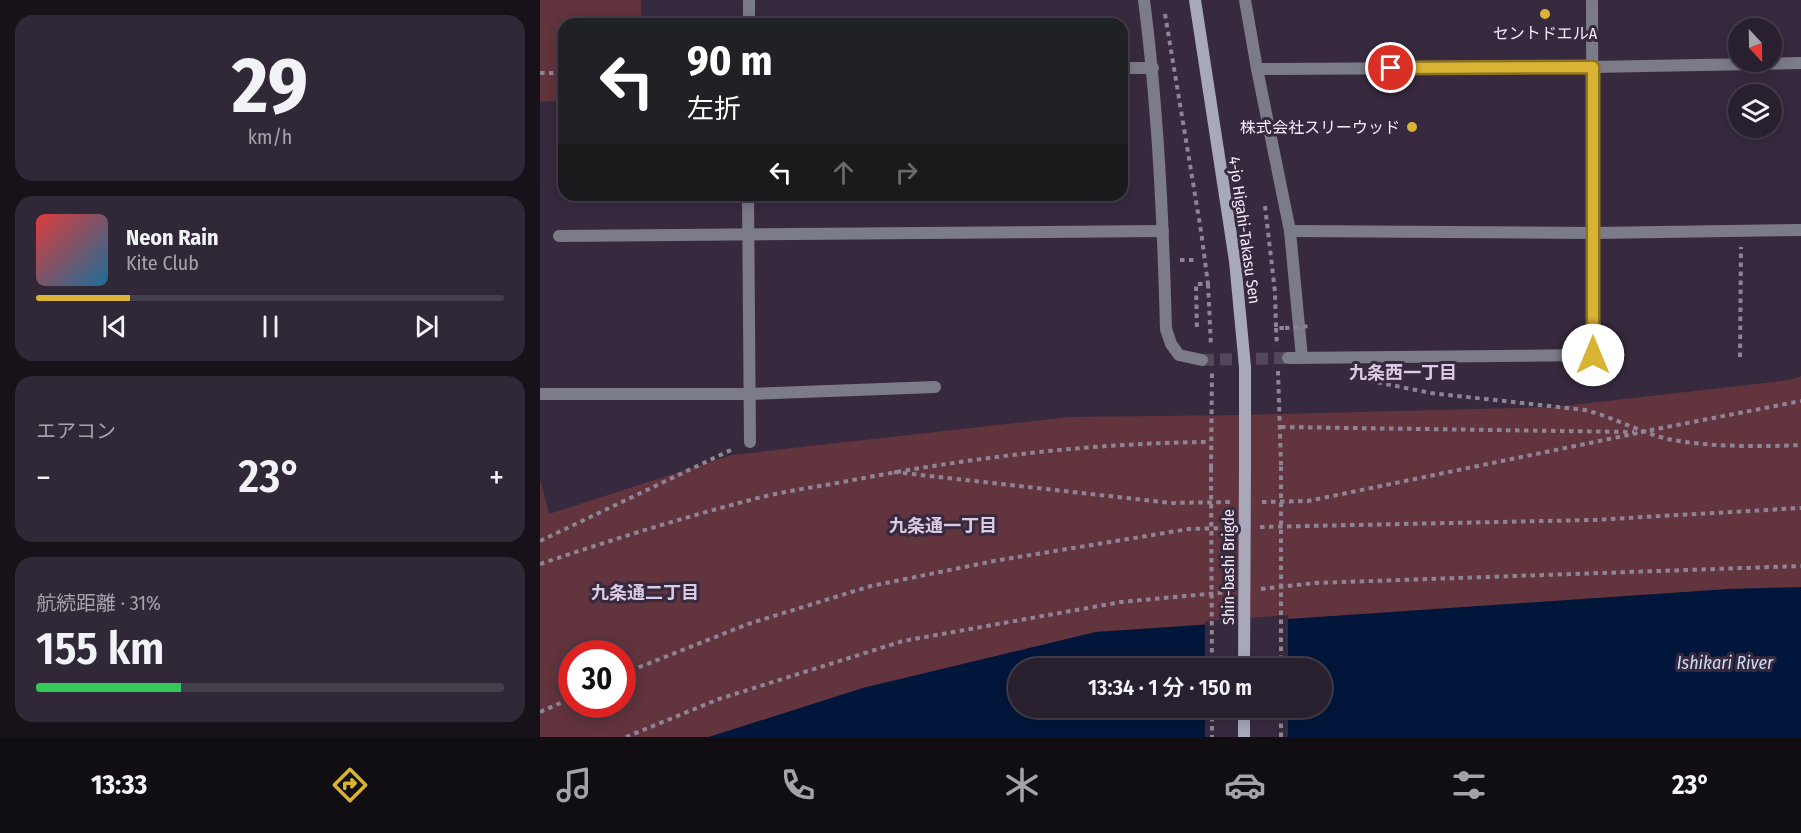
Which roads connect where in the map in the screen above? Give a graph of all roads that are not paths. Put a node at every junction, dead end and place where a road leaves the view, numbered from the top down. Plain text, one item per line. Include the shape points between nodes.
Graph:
1 (749, 0) edge
2 (1144, 0) edge
3 (1195, 0) edge
4 (1245, 0) edge
5 (1592, 0) edge
6 (749, 18) edge
7 (1801, 63) edge
8 (1593, 67) junction
9 (1128, 68) edge
10 (1153, 68) junction
11 (1257, 69) junction
12 (748, 201) edge
13 (1801, 230) edge
14 (1163, 231) junction
15 (1290, 231) junction
16 (1593, 233) junction
17 (748, 234) junction
18 (559, 236) dead end
19 (1288, 358) tunnel mouth
20 (1302, 358) junction
21 (1208, 360) tunnel mouth
22 (935, 387) dead end
23 (540, 394) edge
24 (748, 394) junction
25 (750, 442) road end
26 (1245, 466) joint
27 (1244, 658) edge
28 (1244, 718) edge
29 (1244, 737) edge

1 - 6 street
2 - 10 street
3 - 26 street, 4-jo Higahi-Takasu Sen via 1235,261 1245,367
4 - 11 street
5 - 8 street
7 - 8 street
8 - 11 street
8 - 16 street
9 - 10 street
10 - 14 street
11 - 15 street
12 - 17 street
13 - 16 street
14 - 17 street
14 - 21 street via 1166,329 1171,344 1179,356
15 - 16 street
15 - 20 street
16 - 20 street via 1593,355
17 - 18 street
17 - 24 street
19 - 20 street
22 - 24 street
23 - 24 street
24 - 25 street
26 - 27 street, Shin-bashi Brigde, bridge
28 - 29 street

